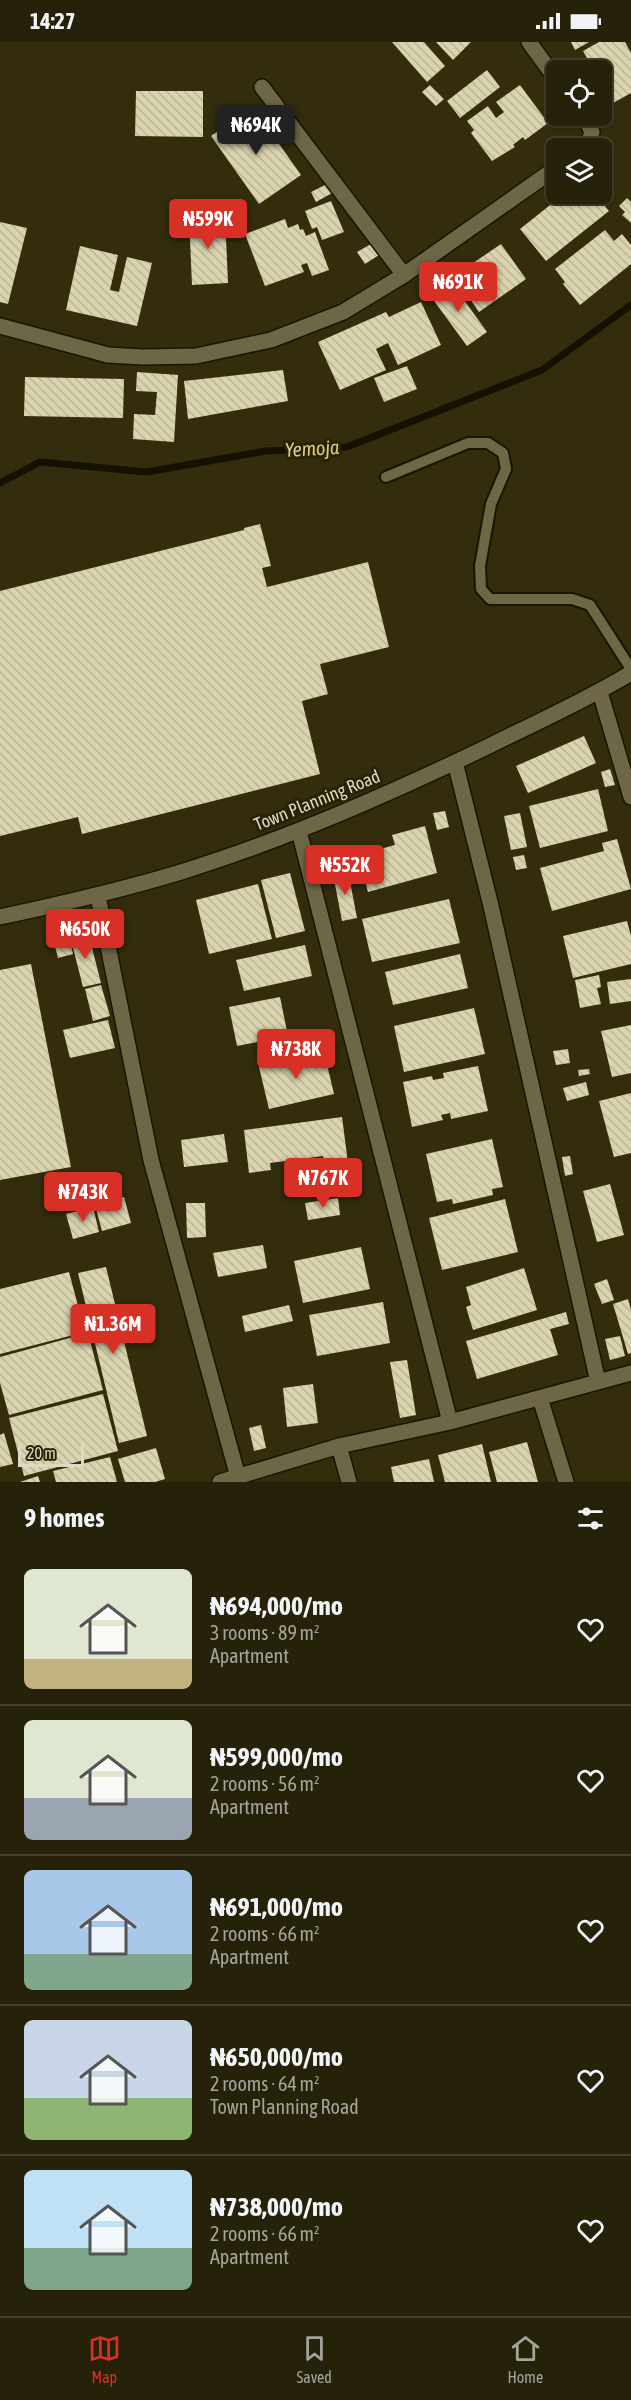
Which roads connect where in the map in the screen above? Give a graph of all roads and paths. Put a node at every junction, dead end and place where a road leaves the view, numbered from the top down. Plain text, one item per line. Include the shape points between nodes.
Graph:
1 (529, 42) edge
2 (546, 65) edge
3 (262, 87) dead end
4 (546, 175) edge
5 (404, 275) junction
6 (0, 326) edge
7 (386, 477) dead end
8 (631, 671) edge
9 (600, 692) junction
10 (455, 762) junction
11 (631, 797) edge
12 (299, 831) junction
13 (98, 896) junction
14 (0, 917) edge
15 (631, 1373) edge
16 (598, 1382) junction
17 (540, 1398) junction
18 (450, 1422) junction
19 (339, 1446) junction
20 (237, 1477) junction
21 (220, 1482) edge
22 (349, 1482) edge
23 (566, 1482) edge

1 - 2 street
3 - 5 street
4 - 5 street
5 - 6 street via 343,312 270,340 196,356 108,355
7 - 8 lane via 468,443 488,443 503,453 506,469 490,504 480,566 481,589 490,599 572,599 590,605
8 - 9 street, Town Planning Road
9 - 10 street, Town Planning Road
9 - 11 street
10 - 12 street, Town Planning Road
10 - 16 street
12 - 13 street, Town Planning Road via 183,872
12 - 18 street
13 - 14 street, Town Planning Road
13 - 20 street via 151,1160
15 - 16 street
16 - 17 street
17 - 18 street
17 - 23 street
18 - 19 street
19 - 20 street
19 - 22 street
20 - 21 street

